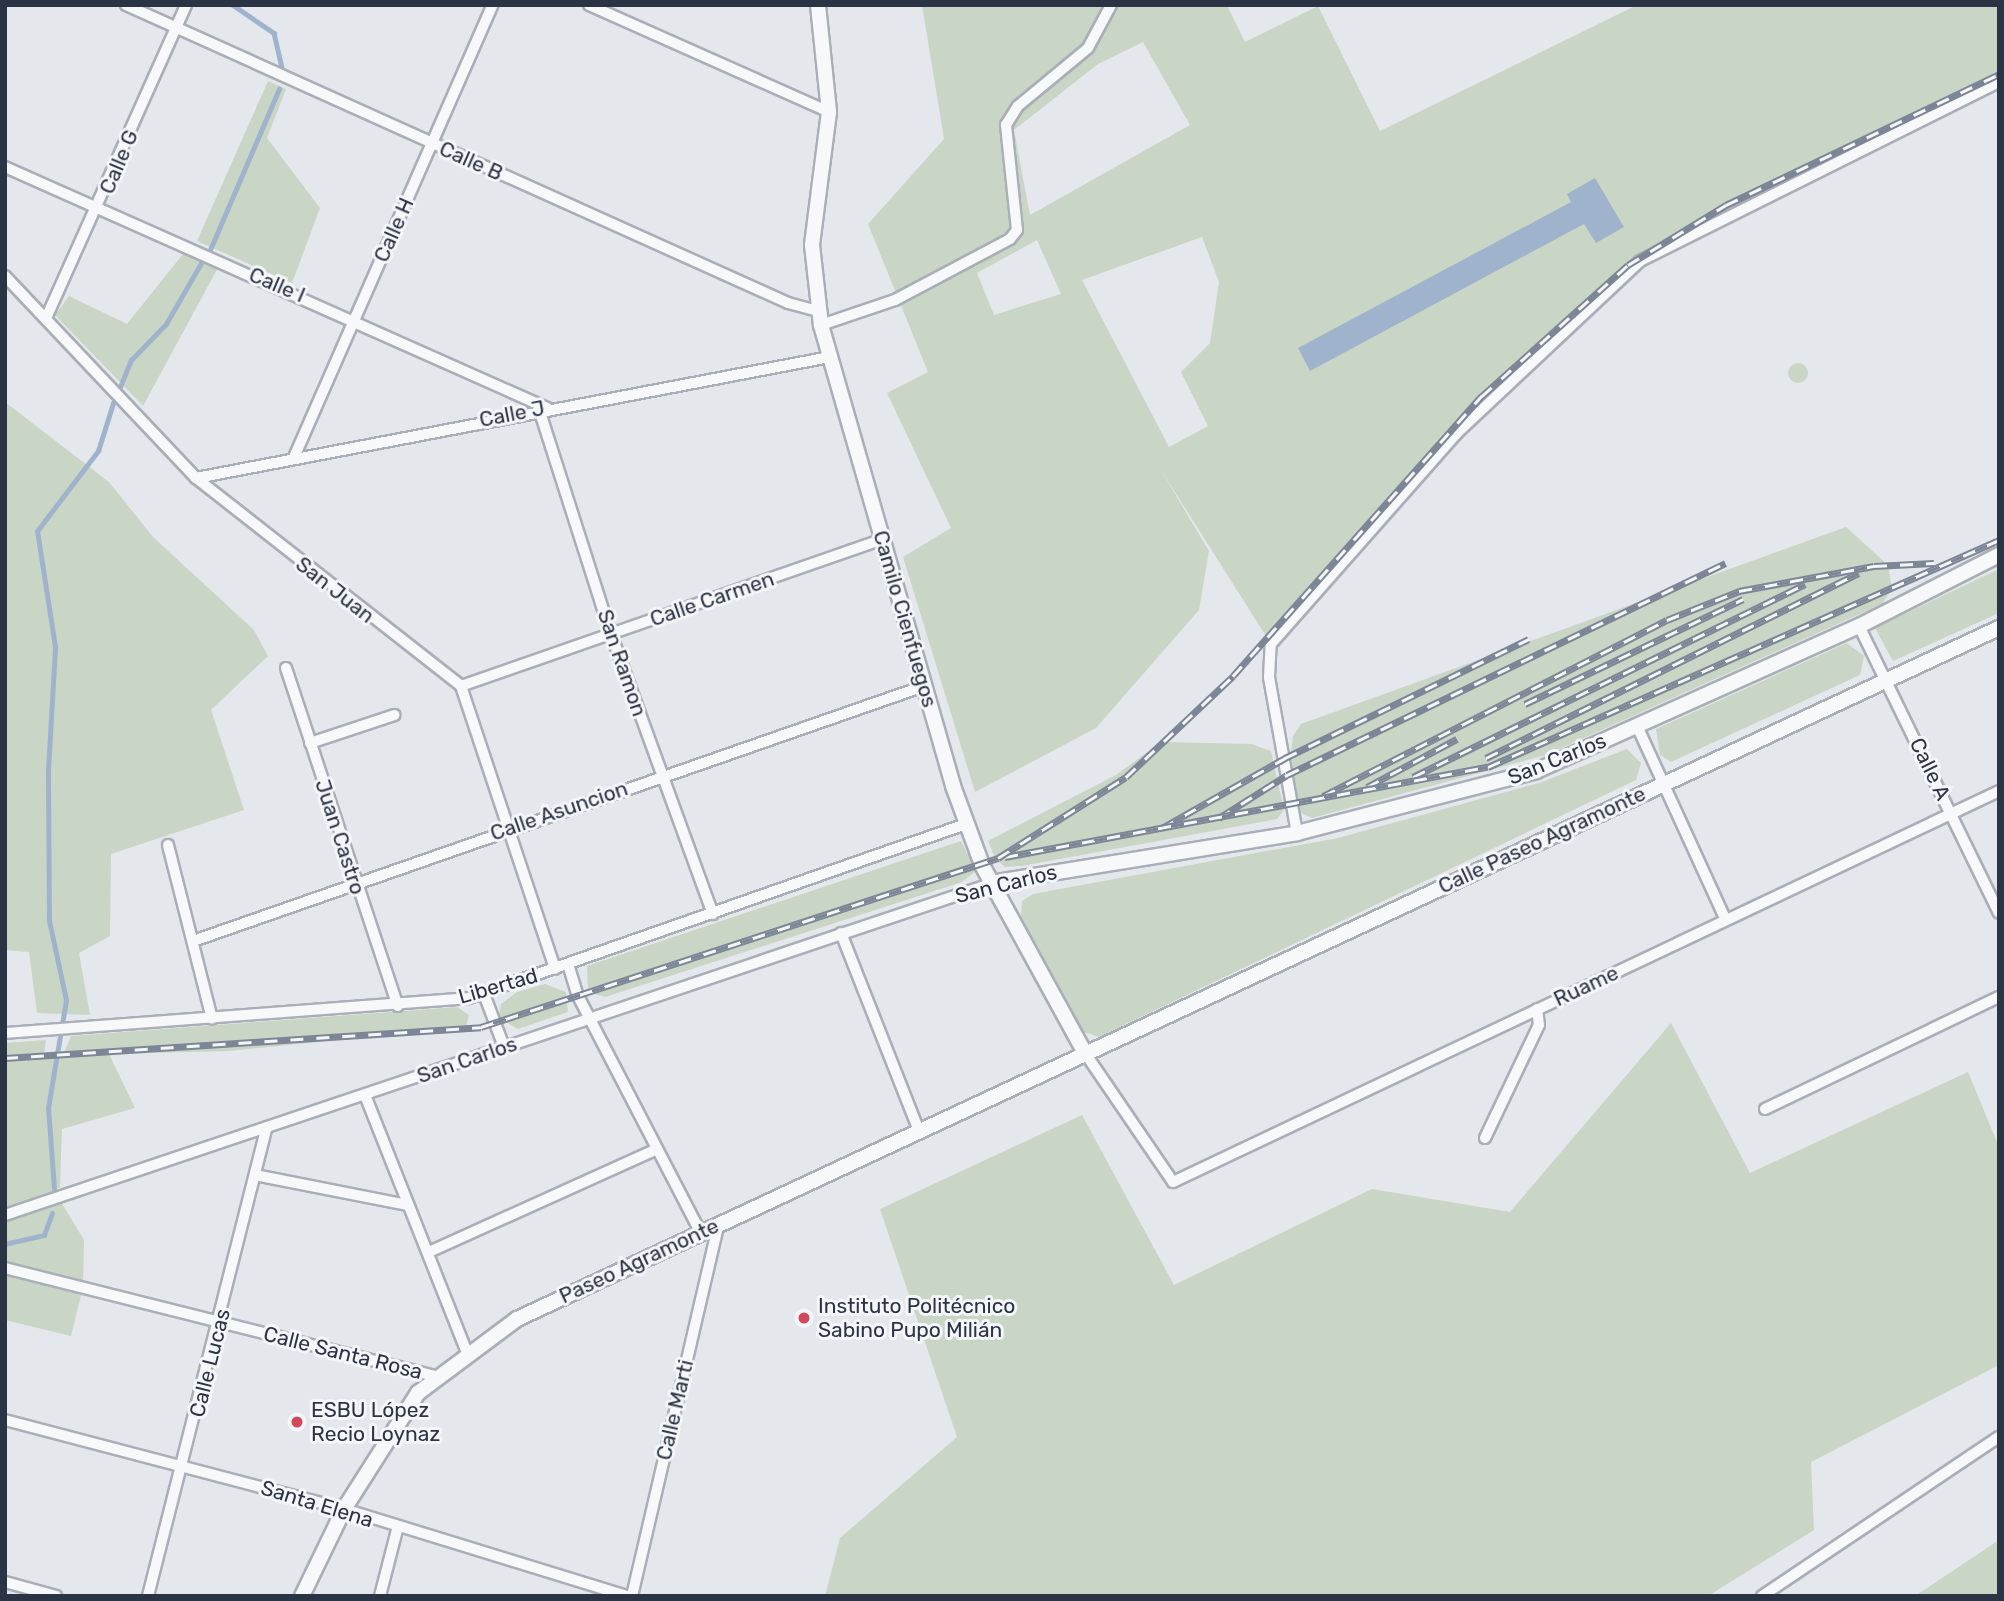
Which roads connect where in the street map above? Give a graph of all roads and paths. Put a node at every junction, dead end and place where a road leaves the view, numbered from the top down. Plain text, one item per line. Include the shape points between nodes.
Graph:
1 (126, 5) edge
2 (186, 5) edge
3 (493, 5) edge
4 (589, 5) edge
5 (818, 5) edge
6 (1111, 5) edge
7 (176, 27) junction
8 (1999, 82) edge
9 (829, 111) junction
10 (432, 143) junction
11 (5, 167) edge
12 (99, 208) junction
13 (5, 276) edge
14 (47, 316) junction
15 (355, 318) junction
16 (820, 318) junction
17 (830, 357) junction
18 (543, 409) junction
19 (295, 456) junction
20 (196, 478) junction
21 (883, 539) junction
22 (1999, 555) edge
23 (1859, 626) junction
24 (1999, 628) edge
25 (611, 634) junction
26 (286, 668) dead end
27 (1887, 680) junction
28 (461, 686) junction
29 (923, 686) junction
30 (394, 715) dead end
31 (1637, 726) junction
32 (310, 743) junction
33 (662, 775) junction
34 (1665, 782) junction
35 (1999, 791) edge
36 (1951, 813) junction
37 (967, 824) junction
38 (507, 828) junction
39 (1297, 833) junction
40 (168, 845) dead end
41 (354, 882) junction
42 (996, 882) junction
43 (1999, 913) edge
44 (713, 914) junction
45 (1726, 920) junction
46 (841, 933) junction
47 (196, 940) junction
48 (568, 964) junction
49 (555, 969) junction
50 (484, 994) junction
51 (1999, 997) edge
52 (398, 1006) junction
53 (1537, 1009) junction
54 (590, 1018) junction
55 (212, 1019) junction
56 (5, 1033) edge
57 (504, 1047) junction
58 (1085, 1052) junction
59 (365, 1094) junction
60 (1765, 1109) dead end
61 (266, 1128) junction
62 (918, 1128) junction
63 (1485, 1138) dead end
64 (657, 1149) junction
65 (255, 1175) junction
66 (1173, 1182) joint
67 (408, 1205) junction
68 (5, 1215) edge
69 (718, 1225) junction
70 (701, 1233) junction
71 (429, 1252) junction
72 (5, 1268) edge
73 (221, 1323) junction
74 (467, 1352) junction
75 (436, 1376) junction
76 (5, 1420) edge
77 (1999, 1437) edge
78 (184, 1465) junction
79 (344, 1509) junction
80 (397, 1530) junction
81 (5, 1582) edge
82 (56, 1596) edge
83 (148, 1596) edge
84 (303, 1596) edge
85 (380, 1596) edge
86 (627, 1596) edge
87 (632, 1596) edge
88 (1762, 1596) edge

1 - 7 street, Calle B
2 - 7 street, Calle G
3 - 10 street, Calle H
4 - 9 street
5 - 9 street, Camilo Cienfuegos
6 - 16 street via 1088,48 1018,106 1006,125 1017,230 1010,239 895,300
7 - 10 street, Calle B
7 - 12 street, Calle G
8 - 39 street via 1640,261 1456,434 1271,645 1269,677
9 - 16 street, Camilo Cienfuegos via 811,245
10 - 15 street, Calle H
10 - 16 street, Calle B
11 - 12 street, Calle I
12 - 14 street, Calle G
12 - 15 street, Calle I
13 - 14 street, San Juan
14 - 20 street, San Juan
15 - 18 street, Calle I
15 - 19 street, Calle H
16 - 17 street, Camilo Cienfuegos
17 - 18 street, Calle J
17 - 21 street, Camilo Cienfuegos
18 - 19 street, Calle J
18 - 25 street, San Ramon
19 - 20 street, Calle J
20 - 28 street, San Juan
21 - 25 street, Calle Carmen
21 - 29 street, Camilo Cienfuegos
22 - 23 street, San Carlos
23 - 27 street, Calle A
23 - 31 street, San Carlos
24 - 27 street, Calle Paseo Agramonte
25 - 28 street, Calle Carmen
25 - 33 street, San Ramon
26 - 32 street, Juan Castro
27 - 34 street, Calle Paseo Agramonte
27 - 36 street, Calle A
28 - 38 street
29 - 33 street, Calle Asuncion
29 - 37 street, Camilo Cienfuegos
30 - 32 street
31 - 34 street
31 - 39 street, San Carlos via 1536,771
32 - 41 street, Juan Castro
33 - 38 street, Calle Asuncion
33 - 44 street, San Ramon
34 - 45 street
34 - 58 street, Calle Paseo Agramonte
35 - 36 street, Ruame
36 - 43 street, Calle A
36 - 45 street, Ruame
37 - 42 street, Camilo Cienfuegos
37 - 44 street, Libertad
38 - 41 street, Calle Asuncion
38 - 49 street
39 - 42 street, San Carlos
40 - 47 street
41 - 47 street, Calle Asuncion
41 - 52 street, Juan Castro
42 - 46 street, San Carlos
42 - 58 street, Camilo Cienfuegos
44 - 48 street, Libertad
45 - 53 street, Ruame
46 - 54 street, San Carlos
46 - 62 street
47 - 55 street
48 - 49 street, Libertad
48 - 54 street
49 - 50 street, Libertad
50 - 52 street, Libertad
50 - 57 street
51 - 60 street
52 - 55 street, Libertad
53 - 63 street via 1539,1025
53 - 66 street, Ruame
54 - 57 street, San Carlos
54 - 64 street
55 - 56 street, Libertad
57 - 59 street, San Carlos
58 - 62 street, Paseo Agramonte
58 - 66 street, Camilo Cienfuegos
59 - 61 street, San Carlos
59 - 67 street
61 - 65 street, Calle Lucas
61 - 68 street, San Carlos
62 - 69 street, Paseo Agramonte
64 - 70 street
64 - 71 street
65 - 67 street
65 - 73 street, Calle Lucas
67 - 71 street
69 - 70 street, Paseo Agramonte
69 - 87 street, Calle Marti
70 - 74 street, Paseo Agramonte via 517,1319
71 - 74 street
72 - 73 street, Calle Santa Rosa
73 - 75 street, Calle Santa Rosa
73 - 78 street, Calle Lucas
74 - 75 street, Paseo Agramonte
75 - 79 street, Paseo Agramonte
76 - 78 street, Santa Elena
77 - 88 street
78 - 79 street, Santa Elena
78 - 83 street, Calle Lucas
79 - 80 street, Santa Elena
79 - 84 street, Paseo Agramonte
80 - 85 street
80 - 86 street, Santa Elena
81 - 82 street

